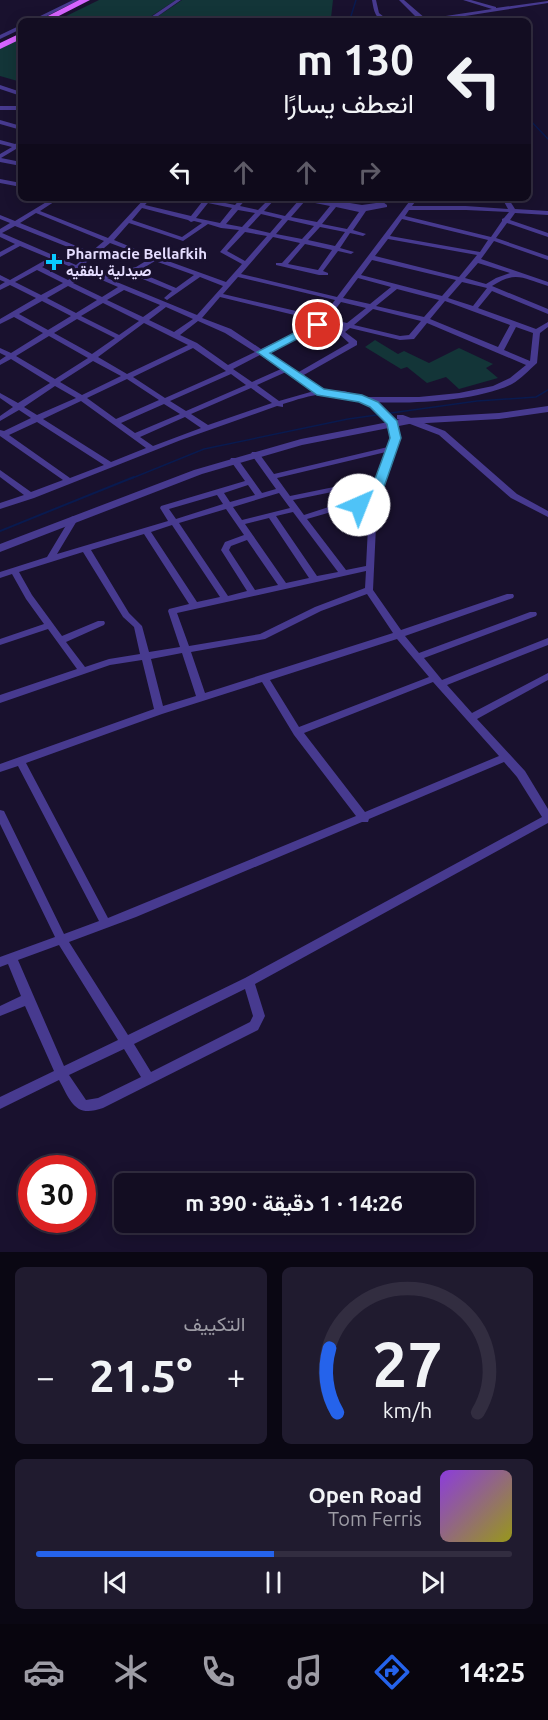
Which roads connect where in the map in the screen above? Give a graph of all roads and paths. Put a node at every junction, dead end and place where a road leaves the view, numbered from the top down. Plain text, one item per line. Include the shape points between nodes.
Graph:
1 (77, 0) edge
2 (86, 0) edge
3 (95, 0) edge
4 (179, 0) edge
5 (374, 0) edge
6 (401, 0) edge
7 (465, 0) edge
8 (517, 0) edge
9 (548, 2) edge
10 (524, 6) junction
11 (503, 9) junction
12 (39, 18) edge
13 (48, 18) edge
14 (57, 18) edge
15 (152, 18) edge
16 (382, 18) edge
17 (421, 18) edge
18 (444, 18) edge
19 (18, 30) edge
20 (18, 37) edge
21 (0, 39) edge
22 (0, 46) edge
23 (0, 87) edge
24 (18, 93) edge
25 (0, 108) edge
26 (18, 109) edge
27 (0, 122) edge
28 (18, 127) edge
29 (0, 142) edge
30 (18, 144) edge
31 (18, 145) edge
32 (0, 158) edge
33 (18, 163) edge
34 (0, 181) edge
35 (18, 184) edge
36 (52, 201) edge
37 (145, 201) edge
38 (207, 201) edge
39 (212, 201) edge
40 (242, 201) edge
41 (271, 201) edge
42 (300, 201) edge
43 (313, 201) edge
44 (322, 201) edge
45 (413, 201) edge
46 (507, 201) edge
47 (140, 206) junction
48 (238, 207) junction
49 (333, 207) junction
50 (407, 208) junction
51 (36, 211) junction
52 (363, 211) junction
53 (513, 211) junction
54 (262, 212) junction
55 (548, 213) edge
56 (0, 217) edge
57 (287, 217) junction
58 (402, 217) junction
59 (191, 220) junction
60 (504, 220) junction
61 (128, 221) junction
62 (16, 223) junction
63 (206, 223) junction
64 (319, 224) junction
65 (221, 226) junction
66 (246, 230) junction
67 (349, 231) junction
68 (0, 234) edge
69 (271, 234) junction
70 (363, 234) dead end
71 (548, 235) edge
72 (387, 237) junction
73 (110, 239) junction
74 (493, 239) junction
75 (305, 242) junction
76 (19, 244) junction
77 (337, 249) junction
78 (136, 251) dead end
79 (351, 252) dead end
80 (0, 255) edge
81 (94, 255) junction
82 (370, 257) junction
83 (479, 257) junction
84 (54, 258) junction
85 (548, 258) edge
86 (245, 263) junction
87 (38, 268) junction
88 (76, 268) junction
89 (129, 271) junction
90 (87, 272) junction
91 (516, 273) junction
92 (198, 275) junction
93 (237, 275) junction
94 (357, 276) junction
95 (0, 277) edge
96 (100, 277) junction
97 (460, 277) junction
98 (11, 282) junction
99 (69, 283) junction
100 (548, 284) edge
101 (228, 285) junction
102 (396, 286) junction
103 (123, 287) junction
104 (489, 287) junction
105 (0, 288) edge
106 (177, 291) junction
107 (219, 295) junction
108 (43, 298) junction
109 (341, 298) junction
110 (444, 298) junction
111 (102, 299) junction
112 (166, 301) junction
113 (373, 306) junction
114 (474, 309) junction
115 (548, 311) edge
116 (14, 314) junction
117 (76, 316) junction
118 (198, 318) junction
119 (325, 319) junction
120 (427, 320) junction
121 (143, 321) junction
122 (0, 322) edge
123 (514, 324) junction
124 (548, 324) edge
125 (350, 326) junction
126 (47, 332) junction
127 (537, 332) junction
128 (174, 336) junction
129 (120, 338) junction
130 (194, 345) junction
131 (0, 350) edge
132 (500, 350) junction
133 (262, 352) junction
134 (10, 356) junction
135 (92, 358) junction
136 (0, 363) edge
137 (531, 364) junction
138 (230, 369) junction
139 (288, 369) junction
140 (127, 376) junction
141 (297, 376) junction
142 (55, 382) junction
143 (253, 385) junction
144 (321, 392) junction
145 (0, 395) edge
146 (80, 397) junction
147 (356, 397) junction
148 (167, 401) junction
149 (548, 402) edge
150 (280, 405) junction
151 (19, 407) junction
152 (548, 409) edge
153 (187, 414) junction
154 (38, 418) junction
155 (0, 419) edge
156 (395, 419) junction
157 (116, 422) junction
158 (207, 428) junction
159 (2, 433) edge
160 (136, 436) junction
161 (152, 448) junction
162 (393, 448) junction
163 (255, 454) junction
164 (234, 460) junction
165 (110, 465) junction
166 (0, 473) edge
167 (272, 477) junction
168 (379, 480) junction
169 (69, 481) junction
170 (250, 482) junction
171 (281, 490) junction
172 (219, 492) junction
173 (32, 496) junction
174 (260, 496) junction
175 (288, 499) junction
176 (373, 504) junction
177 (229, 505) junction
178 (0, 507) edge
179 (295, 509) junction
180 (548, 514) edge
181 (271, 515) junction
182 (302, 518) junction
183 (74, 519) junction
184 (175, 522) junction
185 (240, 524) junction
186 (146, 531) junction
187 (249, 536) junction
188 (0, 541) edge
189 (0, 548) edge
190 (86, 549) junction
191 (50, 559) junction
192 (368, 568) junction
193 (14, 570) junction
194 (344, 574) junction
195 (0, 575) edge
196 (315, 580) junction
197 (284, 587) junction
198 (369, 590) junction
199 (253, 593) junction
200 (510, 596) dead end
201 (225, 598) junction
202 (194, 604) junction
203 (533, 614) dead end
204 (101, 623) dead end
205 (50, 625) junction
206 (399, 634) junction
207 (62, 640) junction
208 (548, 641) edge
209 (0, 642) edge
210 (186, 652) junction
211 (144, 656) junction
212 (418, 657) junction
213 (82, 670) junction
214 (548, 676) edge
215 (264, 678) junction
216 (438, 681) junction
217 (202, 698) junction
218 (0, 699) edge
219 (159, 711) junction
220 (471, 718) junction
221 (297, 732) junction
222 (507, 757) junction
223 (20, 762) junction
224 (0, 768) edge
225 (0, 814) edge
226 (548, 818) edge
227 (363, 819) junction
228 (106, 924) junction
229 (62, 940) junction
230 (5, 960) edge
231 (249, 982) junction
232 (28, 999) junction
233 (0, 1011) edge
234 (125, 1043) junction
235 (63, 1073) junction
236 (149, 1079) junction
237 (0, 1103) edge

1 - 12 street
2 - 13 main road
3 - 14 main road
4 - 15 street
5 - 16 street via 377,14
6 - 17 street
7 - 11 street
8 - 10 street
9 - 10 street
10 - 11 street
11 - 18 street
19 - 21 main road
20 - 22 main road
23 - 24 street
25 - 26 street
27 - 28 street
29 - 30 street
31 - 32 street
32 - 33 street
34 - 35 street
36 - 51 street
37 - 47 street
38 - 59 street
39 - 48 street
40 - 48 street
41 - 54 street
42 - 57 street
43 - 49 street
44 - 52 street via 359,207 385,205
45 - 50 street
46 - 53 street
47 - 59 street
47 - 61 street
48 - 54 street
48 - 65 street
49 - 52 street
49 - 64 street
50 - 53 street
50 - 58 street
51 - 62 street
51 - 73 street
52 - 67 street
53 - 55 street
53 - 60 street
54 - 57 street
54 - 66 street
56 - 62 street
57 - 64 street
57 - 69 street
58 - 72 street
58 - 74 street
59 - 63 street
60 - 71 street
60 - 74 street
61 - 63 street via 183,239
61 - 73 street
62 - 68 street
62 - 81 street
63 - 65 street
64 - 67 street
64 - 75 street
65 - 66 street
66 - 69 street
66 - 86 street via 223,252
67 - 70 street
67 - 77 street
68 - 76 street
69 - 75 street
69 - 86 street
72 - 82 street
72 - 83 street
73 - 78 street
73 - 81 street
74 - 83 street
74 - 85 street
75 - 77 street
75 - 77 street via 281,265 322,274
76 - 80 street
76 - 84 street
77 - 79 street
81 - 88 street
82 - 94 street
82 - 97 street
83 - 91 street
83 - 97 street
84 - 87 street
84 - 88 street
86 - 93 street
87 - 98 street
87 - 99 street
88 - 90 street
89 - 92 street via 154,258
89 - 96 street
89 - 106 street
90 - 96 street
90 - 99 street
91 - 100 street
91 - 104 street
92 - 101 street
92 - 106 street
93 - 101 street
93 - 109 street
94 - 102 street
94 - 109 street
95 - 98 street
96 - 103 street
97 - 104 street
97 - 110 street
98 - 105 street
98 - 108 street
99 - 108 street
99 - 111 street
101 - 107 street
102 - 110 street
102 - 113 street
103 - 111 street
103 - 112 street
104 - 114 street
104 - 115 street
106 - 112 street
107 - 118 street
107 - 119 street
108 - 116 street
108 - 117 street
109 - 113 street
109 - 119 street
110 - 114 street
110 - 120 street
111 - 117 street
111 - 121 street
112 - 118 street
112 - 121 street
113 - 120 street
113 - 125 street
114 - 123 street
116 - 122 street
116 - 126 street
117 - 126 street
117 - 129 street
118 - 128 street
118 - 133 street
119 - 125 street
119 - 133 street
120 - 125 street via 406,338
120 - 132 street
121 - 128 street
121 - 129 street
123 - 127 street
123 - 132 street
124 - 127 street
125 - 141 street via 340,333 354,343
126 - 134 street
126 - 135 street
127 - 137 street
128 - 130 street
129 - 135 street
130 - 138 street
130 - 140 street
131 - 134 street
132 - 137 street
133 - 138 street
133 - 139 street
134 - 136 street
134 - 142 street
135 - 140 street
135 - 142 street
137 - 147 street via 509,382 474,391 410,399
138 - 143 street
138 - 148 street
139 - 141 street
139 - 143 street
140 - 146 street
140 - 148 street
141 - 144 street
142 - 146 street
142 - 151 street
143 - 150 street
143 - 153 street
144 - 147 street
144 - 150 street
145 - 151 street
146 - 154 street
146 - 157 street
147 - 156 street
148 - 153 street
148 - 157 street
149 - 156 street
150 - 158 street
151 - 154 street
151 - 155 street
152 - 156 street via 499,416
153 - 158 street
153 - 160 street
154 - 159 street
154 - 165 street
156 - 162 street
156 - 163 street
156 - 180 street via 433,428 452,439 514,495
156 - 188 street via 298,436 225,456
157 - 160 street
158 - 161 street
159 - 169 street
160 - 161 street
161 - 165 street
162 - 167 street
162 - 168 street
163 - 164 street
163 - 167 street
164 - 170 street
164 - 183 street
165 - 169 street
166 - 173 street
167 - 171 street
168 - 175 street
168 - 176 street
169 - 173 street
170 - 172 street
170 - 174 street
171 - 174 street
171 - 175 street
172 - 177 street
172 - 184 street via 164,508
173 - 178 street
174 - 177 street
175 - 179 street
176 - 182 street via 338,507
176 - 192 street
177 - 184 street
177 - 185 street
179 - 181 street
179 - 182 street
181 - 185 street
181 - 196 street
182 - 194 street
183 - 189 street
183 - 191 street
184 - 186 street
184 - 201 street
185 - 187 street
186 - 190 street
186 - 202 street
187 - 197 street
187 - 199 street via 228,544 225,550
190 - 191 street
190 - 211 street via 126,615 138,626
191 - 193 street
192 - 194 street
192 - 198 street
193 - 195 street
193 - 205 street
194 - 196 street
196 - 197 street
197 - 199 street
198 - 206 street
198 - 210 street via 318,609 262,637
199 - 201 street
200 - 206 street
201 - 202 street
202 - 210 street via 171,612
203 - 212 street
204 - 207 street
205 - 207 street
205 - 209 street
206 - 212 street
206 - 215 street
207 - 213 street
208 - 216 street
210 - 211 street
210 - 217 street
211 - 213 street
211 - 219 street
212 - 216 street
213 - 218 street
214 - 220 street
215 - 217 street
215 - 221 street
216 - 220 street
216 - 221 street
217 - 219 street
219 - 223 street
220 - 222 street
221 - 227 street
222 - 226 street
222 - 227 street
223 - 224 street
223 - 228 street
225 - 229 street
226 - 231 street
227 - 228 street
228 - 229 street
229 - 230 street
229 - 234 street
230 - 232 street
231 - 234 street
231 - 236 street via 259,1016 254,1026
232 - 233 street
232 - 235 street
234 - 235 street
234 - 236 street
235 - 236 street via 83,1106 99,1104
235 - 237 street

